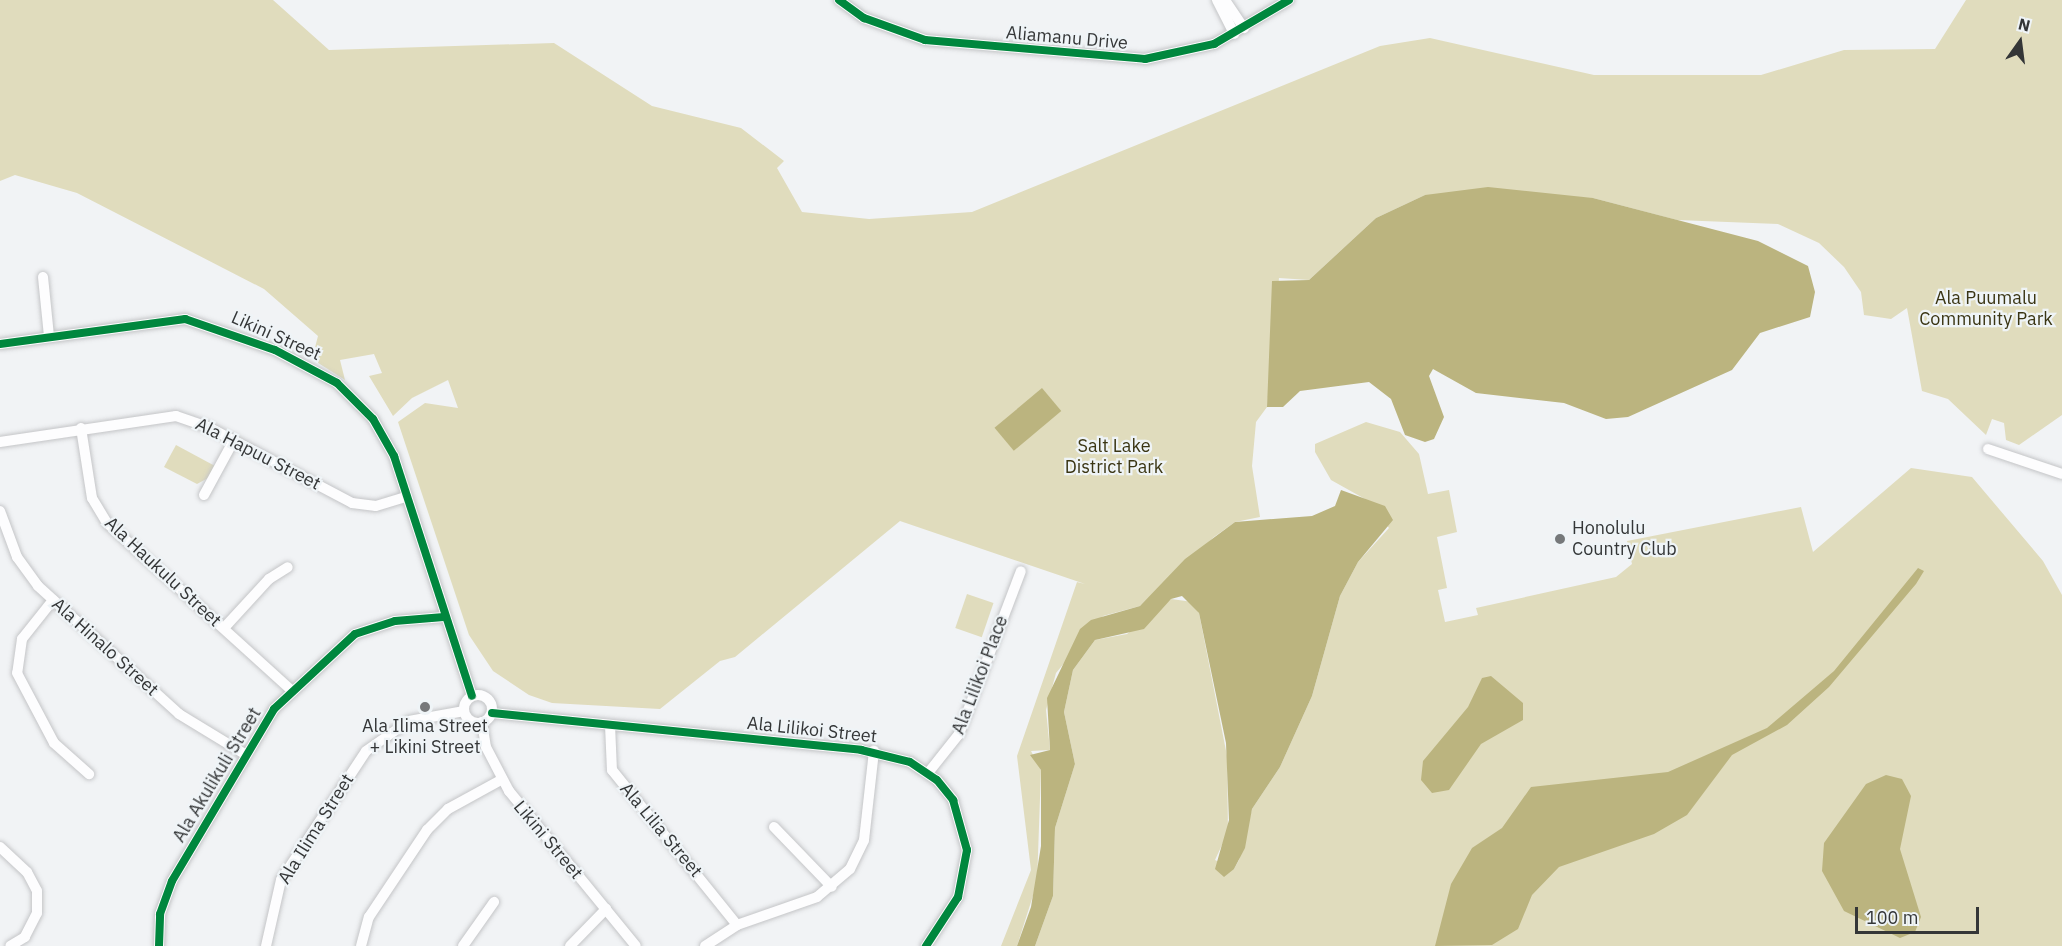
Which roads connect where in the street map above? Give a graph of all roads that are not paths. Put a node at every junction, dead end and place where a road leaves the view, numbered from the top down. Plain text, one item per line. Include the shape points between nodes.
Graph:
1 (839, 0) edge
2 (1217, 0) edge
3 (1226, 0) edge
4 (1289, 0) edge
5 (1239, 31) junction
6 (43, 277) dead end
7 (49, 336) junction
8 (0, 344) edge
9 (81, 428) junction
10 (234, 440) junction
11 (0, 442) edge
12 (1988, 448) dead end
13 (2062, 474) edge
14 (204, 495) dead end
15 (405, 498) junction
16 (0, 511) edge
17 (288, 567) dead end
18 (1021, 571) dead end
19 (53, 600) junction
20 (444, 617) junction
21 (224, 628) junction
22 (291, 690) junction
23 (472, 696) junction
24 (464, 711) junction
25 (492, 713) junction
26 (482, 722) junction
27 (610, 725) junction
28 (874, 751) junction
29 (243, 753) junction
30 (928, 772) junction
31 (89, 774) dead end
32 (501, 780) junction
33 (774, 827) dead end
34 (0, 847) edge
35 (832, 887) junction
36 (494, 902) dead end
37 (606, 909) junction
38 (737, 925) junction
39 (10, 946) edge
40 (159, 946) edge
41 (266, 946) edge
42 (361, 946) edge
43 (463, 946) edge
44 (570, 946) edge
45 (636, 946) edge
46 (705, 946) edge
47 (926, 946) edge

1 - 5 street, Aliamanu Drive via 864,18 925,40 1107,57 1173,57
2 - 5 street
3 - 5 street
4 - 5 street, Aliamanu Drive
6 - 7 street
7 - 8 street, Likini Street
7 - 15 street, Likini Street via 185,319 284,354 331,379 373,418 394,456
9 - 10 street, Ala Hapuu Street via 176,416
9 - 11 street, Ala Hapuu Street
9 - 21 street, Ala Haukulu Street via 99,514
10 - 14 street
10 - 15 street, Ala Hapuu Street via 352,503 376,507
12 - 13 street
15 - 20 street, Likini Street
16 - 19 street, Ala Hinalo Street via 17,557
17 - 21 street via 269,579
18 - 30 street, Ala Lilikoi Place via 963,724
19 - 29 street, Ala Hinalo Street via 179,714
19 - 31 street via 22,639 17,673 54,743
20 - 22 street, Ala Akulikuli Street via 395,621 355,634
20 - 23 street, Likini Street
21 - 22 street, Ala Haukulu Street
22 - 29 street, Ala Akulikuli Street
23 - 24 street
23 - 25 street via 486,696
24 - 26 street via 473,722
24 - 41 street, Ala Ilima Street via 409,721 366,752 281,880
25 - 26 street
25 - 27 street, Ala Lilikoi Street
26 - 32 street, Likini Street
27 - 28 street, Ala Lilikoi Street
27 - 38 street, Ala Lilia Street via 612,770
28 - 30 street, Ala Lilikoi Street
28 - 35 street via 864,840 850,869
29 - 40 street, Ala Akulikuli Street via 167,892
30 - 47 street via 960,813 967,850 958,897
32 - 37 street, Likini Street
32 - 42 street via 448,810 427,830 369,917
33 - 35 street
34 - 39 street via 27,872 37,891 37,913 25,937
35 - 38 street via 805,903
36 - 43 street
37 - 44 street
37 - 45 street, Likini Street
38 - 46 street

